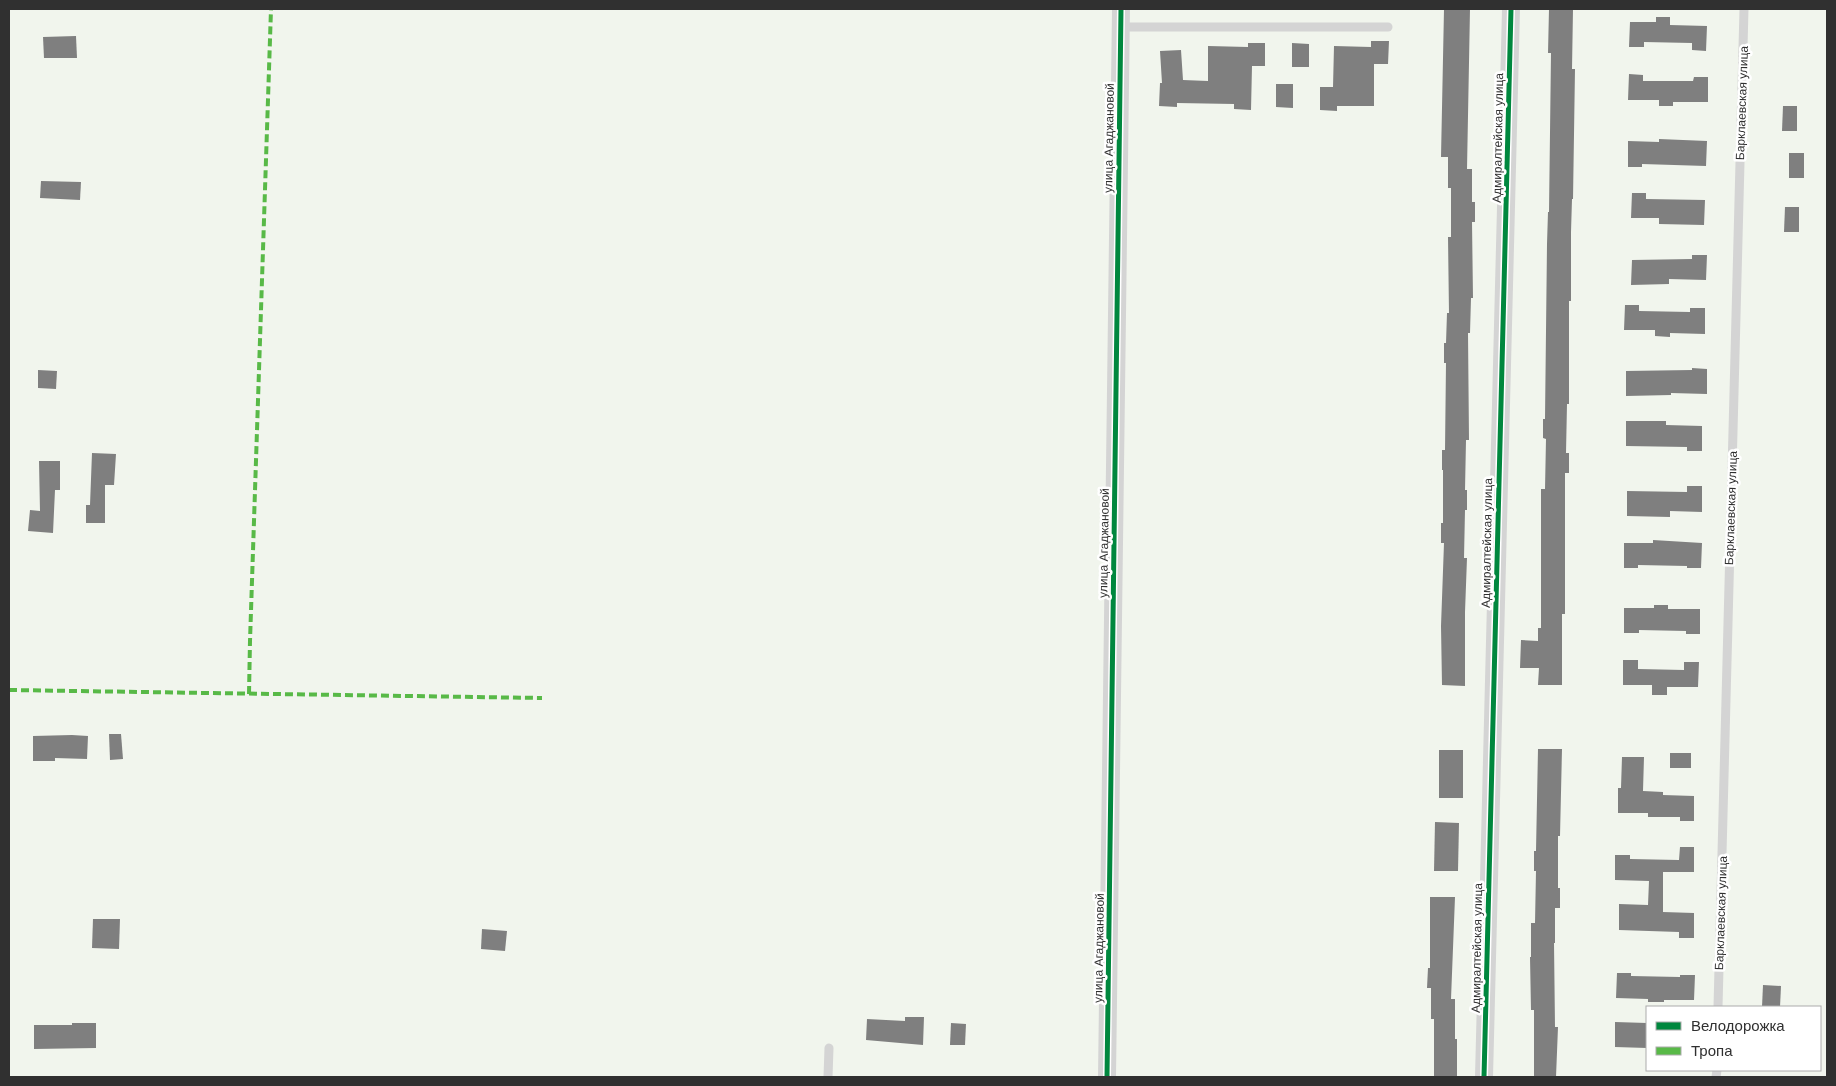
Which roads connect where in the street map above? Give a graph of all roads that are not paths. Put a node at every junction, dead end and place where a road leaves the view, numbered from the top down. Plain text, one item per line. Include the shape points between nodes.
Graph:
1 (1121, 9) edge
2 (1511, 9) edge
3 (1744, 9) edge
4 (1388, 26) dead end
5 (1121, 27) junction
6 (1718, 1006) edge
7 (830, 1048) dead end
8 (828, 1077) edge
9 (1108, 1077) edge
10 (1484, 1077) edge

1 - 5 street, улица Агаджановой
2 - 10 street, Адмиралтейская улица
3 - 6 lane, Барклаевская улица
4 - 5 lane
5 - 9 street, улица Агаджановой
7 - 8 lane

